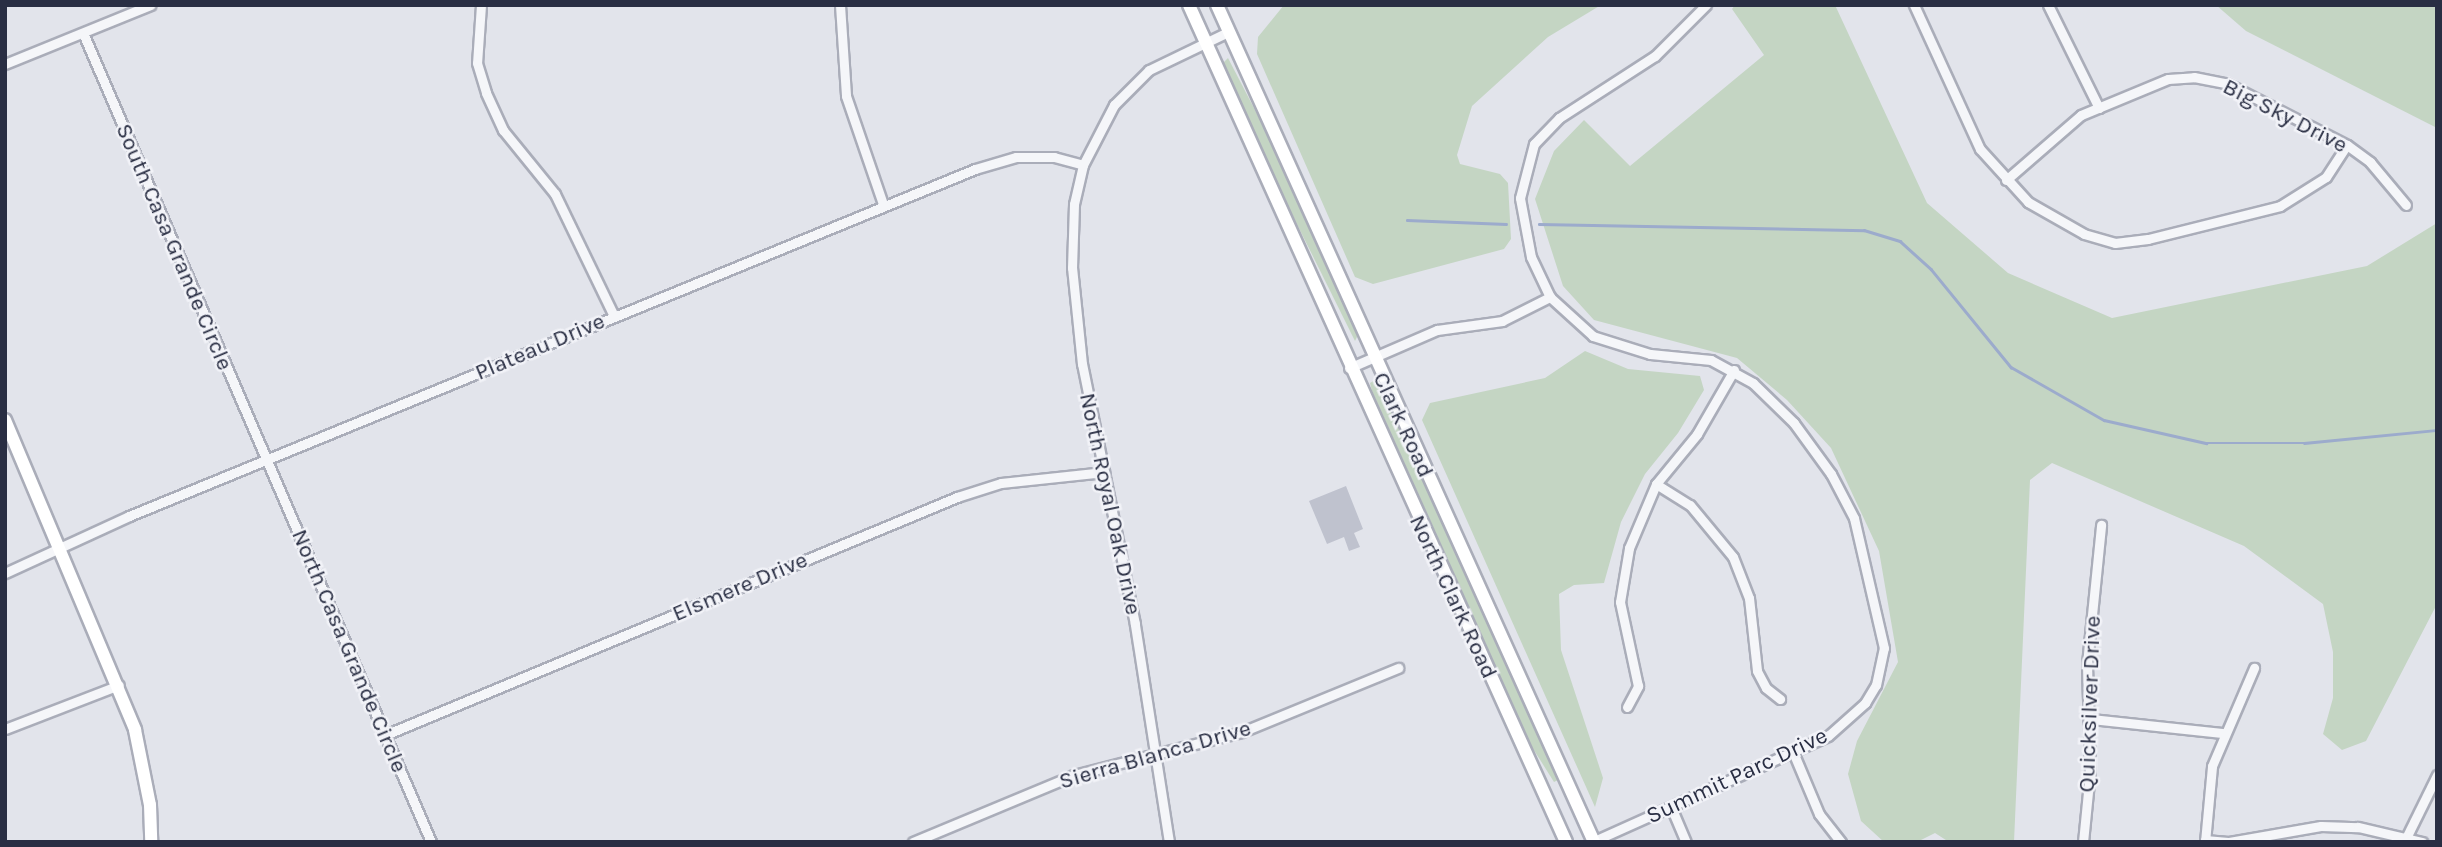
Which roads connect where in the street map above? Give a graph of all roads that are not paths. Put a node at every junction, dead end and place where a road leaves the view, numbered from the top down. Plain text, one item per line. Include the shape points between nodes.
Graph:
1 (149, 5) edge
2 (481, 5) edge
3 (840, 5) edge
4 (1189, 5) edge
5 (1217, 5) edge
6 (1706, 5) edge
7 (1914, 5) edge
8 (2048, 5) edge
9 (1228, 32) junction
10 (83, 33) junction
11 (1206, 44) junction
12 (5, 64) edge
13 (2099, 108) junction
14 (2347, 145) junction
15 (1083, 166) junction
16 (2006, 180) junction
17 (883, 204) junction
18 (2406, 205) dead end
19 (1550, 297) junction
20 (614, 316) junction
21 (1373, 358) junction
22 (1349, 368) junction
23 (1734, 370) junction
24 (5, 420) edge
25 (267, 460) junction
26 (1104, 472) junction
27 (1656, 484) junction
28 (2101, 524) dead end
29 (60, 550) junction
30 (5, 573) edge
31 (1398, 668) dead end
32 (2254, 668) dead end
33 (119, 685) junction
34 (1780, 699) dead end
35 (1628, 707) dead end
36 (2091, 719) junction
37 (5, 729) edge
38 (2222, 733) junction
39 (385, 735) junction
40 (1793, 752) junction
41 (1156, 753) junction
42 (2437, 775) edge
43 (1671, 807) junction
44 (2407, 836) junction
45 (2205, 841) edge
46 (151, 842) edge
47 (431, 842) edge
48 (913, 842) edge
49 (1169, 842) edge
50 (1566, 842) edge
51 (1594, 842) edge
52 (1686, 842) edge
53 (1841, 842) edge
54 (2082, 842) edge
55 (2228, 842) edge
56 (2422, 842) edge

1 - 10 street
2 - 20 street via 477,63 486,93 503,130 555,194
3 - 17 street via 846,96
4 - 11 main road, North Clark Road
5 - 9 main road, Clark Road
6 - 19 street, Summit Parc Drive via 1655,55 1559,118 1534,145 1520,198 1531,257
7 - 16 street via 1963,120
8 - 13 street
9 - 11 street, North Royal Oak Drive
9 - 21 main road, Clark Road
10 - 12 street
10 - 25 street, South Casa Grande Circle
11 - 15 street, North Royal Oak Drive via 1158,65 1131,86 1114,104
11 - 22 main road, North Clark Road
13 - 14 street, Big Sky Drive via 2168,79 2194,77 2226,83
13 - 16 street, Big Sky Drive via 2062,128
14 - 16 street via 2326,177 2280,206 2126,242 2084,234 2028,202
14 - 18 street, Big Sky Drive via 2389,181
15 - 17 street, Plateau Drive via 1054,157 1016,157
15 - 26 street, North Royal Oak Drive via 1074,204 1072,268 1082,364
17 - 20 street, Plateau Drive
19 - 21 street via 1502,321 1437,330
19 - 23 street, Summit Parc Drive via 1593,336 1620,348 1711,360
20 - 25 street, Plateau Drive
21 - 22 street
21 - 51 main road, Clark Road
22 - 50 main road, North Clark Road
23 - 27 street via 1697,434
23 - 40 street, Summit Parc Drive via 1794,423 1831,474 1863,545 1882,628 1881,666 1865,703 1828,736
24 - 29 main road
25 - 29 street, Plateau Drive
25 - 39 street, North Casa Grande Circle
26 - 39 street, Elsmere Drive via 1001,484 957,497
26 - 41 street, North Royal Oak Drive
27 - 34 street via 1690,505 1733,557 1749,598 1757,671 1766,688
27 - 35 street via 1622,578 1622,622 1637,686
28 - 36 street, Quicksilver Drive via 2087,664
29 - 30 street, Plateau Drive
29 - 33 main road
31 - 41 street, Sierra Blanca Drive via 1242,732
32 - 38 street
33 - 37 street
33 - 46 main road via 144,766
36 - 38 street
36 - 54 street, Quicksilver Drive
38 - 45 street via 2212,766
39 - 47 street, North Casa Grande Circle
40 - 43 street, Summit Parc Drive
40 - 53 street via 1819,814
41 - 48 street, Sierra Blanca Drive via 1074,775
41 - 49 street, North Royal Oak Drive
42 - 44 street
43 - 51 street, Summit Parc Drive
43 - 52 street
44 - 55 street via 2320,827
44 - 56 street
45 - 55 street

